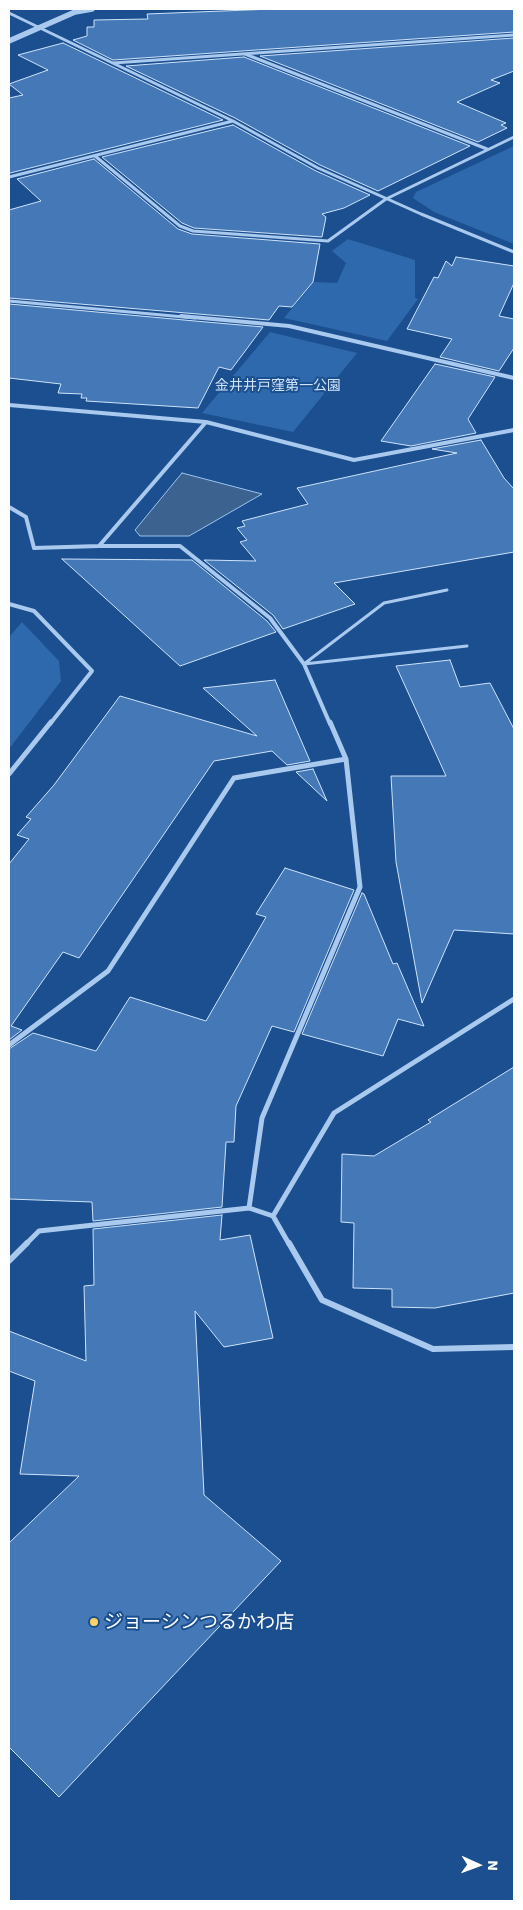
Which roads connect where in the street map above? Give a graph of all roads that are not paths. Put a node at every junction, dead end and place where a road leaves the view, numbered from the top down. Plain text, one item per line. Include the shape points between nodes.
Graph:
1 (92, 9) edge
2 (9, 13) edge
3 (38, 27) junction
4 (514, 35) edge
5 (9, 41) edge
6 (244, 54) junction
7 (112, 63) junction
8 (233, 121) junction
9 (514, 137) edge
10 (486, 149) junction
11 (95, 156) junction
12 (9, 177) edge
13 (386, 198) junction
14 (514, 252) edge
15 (9, 301) edge
16 (514, 378) edge
17 (9, 405) edge
18 (206, 422) junction
19 (514, 430) edge
20 (9, 507) edge
21 (100, 546) junction
22 (447, 590) dead end
23 (9, 604) edge
24 (467, 646) dead end
25 (304, 664) junction
26 (346, 759) junction
27 (9, 774) edge
28 (514, 999) edge
29 (9, 1045) edge
30 (248, 1208) junction
31 (272, 1216) junction
32 (9, 1261) edge
33 (514, 1348) edge

1 - 3 street via 75,12
2 - 3 street
3 - 5 street
3 - 7 street
4 - 6 street
6 - 7 street
6 - 10 street
7 - 8 street
8 - 11 street
8 - 13 street via 318,168
9 - 10 street
10 - 13 street
11 - 12 street
11 - 13 street via 180,226 193,231 328,241
13 - 14 street
15 - 16 street via 289,326
17 - 18 street
18 - 19 street via 354,460
18 - 21 street
20 - 21 street via 26,517 34,548
21 - 25 street via 180,546 270,618
22 - 25 lane via 384,603
23 - 27 street via 34,611 92,671
24 - 25 lane
25 - 26 street
26 - 29 street via 234,778 108,972
26 - 30 street via 360,887 262,1118
28 - 31 street via 334,1113
30 - 31 street
30 - 32 street via 39,1231
31 - 33 street via 322,1300 433,1349

